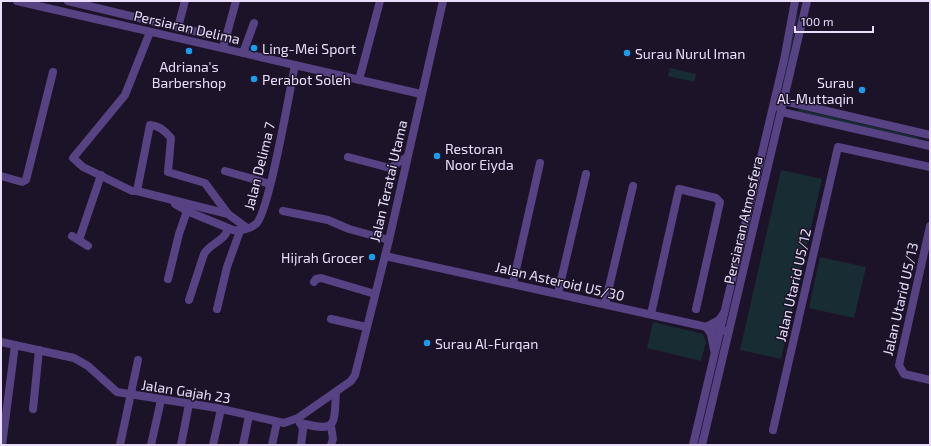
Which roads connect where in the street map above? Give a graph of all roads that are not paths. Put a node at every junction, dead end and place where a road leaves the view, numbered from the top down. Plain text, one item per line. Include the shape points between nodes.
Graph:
1 (17, 1) edge
2 (68, 1) edge
3 (185, 1) edge
4 (236, 1) edge
5 (380, 1) edge
6 (442, 1) edge
7 (794, 1) edge
8 (807, 1) edge
9 (103, 5) edge
10 (254, 23) dead end
11 (178, 27) junction
12 (150, 32) junction
13 (210, 35) dead end
14 (223, 48) junction
15 (796, 50) junction
16 (243, 53) junction
17 (784, 60) junction
18 (295, 65) junction
19 (54, 72) dead end
20 (359, 80) junction
21 (421, 94) junction
22 (782, 106) junction
23 (930, 135) edge
24 (930, 146) edge
25 (348, 157) dead end
26 (407, 157) junction
27 (760, 157) junction
28 (540, 163) dead end
29 (930, 167) edge
30 (224, 171) dead end
31 (586, 174) dead end
32 (1, 176) edge
33 (101, 176) junction
34 (270, 184) junction
35 (633, 186) dead end
36 (137, 191) junction
37 (168, 200) junction
38 (187, 211) junction
39 (283, 211) dead end
40 (228, 214) junction
41 (930, 226) edge
42 (228, 229) junction
43 (243, 229) junction
44 (389, 240) junction
45 (88, 246) dead end
46 (385, 256) junction
47 (168, 279) dead end
48 (314, 282) dead end
49 (512, 283) junction
50 (558, 293) junction
51 (375, 294) junction
52 (189, 300) dead end
53 (605, 304) junction
54 (217, 308) dead end
55 (696, 309) dead end
56 (725, 312) junction
57 (651, 314) junction
58 (331, 319) dead end
59 (366, 327) junction
60 (706, 327) junction
61 (721, 330) junction
62 (730, 332) junction
63 (1, 342) edge
64 (15, 345) junction
65 (39, 350) junction
66 (715, 355) junction
67 (138, 360) dead end
68 (357, 366) joint
69 (930, 380) edge
70 (336, 392) junction
71 (130, 395) junction
72 (161, 400) junction
73 (189, 404) junction
74 (33, 409) dead end
75 (221, 409) junction
76 (249, 416) junction
77 (299, 420) junction
78 (277, 422) junction
79 (331, 426) junction
80 (773, 430) dead end
81 (2, 445) edge
82 (120, 445) edge
83 (151, 445) edge
84 (181, 445) edge
85 (213, 445) edge
86 (243, 445) edge
87 (272, 445) edge
88 (301, 445) edge
89 (332, 445) edge
90 (693, 445) edge
91 (702, 445) edge

1 - 12 street, Persiaran Delima
2 - 9 street
3 - 11 street
4 - 14 street
5 - 20 street
6 - 21 street, Jalan Teratai Utama
7 - 15 street via 800,13
7 - 17 street, Persiaran Atmosfera
8 - 15 street, Persiaran Atmosfera
9 - 11 street
10 - 16 street
11 - 13 street
12 - 14 street, Persiaran Delima
12 - 33 street via 125,94 72,158
14 - 16 street, Persiaran Delima
15 - 22 street, Persiaran Atmosfera
16 - 18 street, Persiaran Delima
17 - 22 street via 778,88
17 - 27 street, Persiaran Atmosfera
18 - 20 street, Persiaran Delima
18 - 34 street, Jalan Delima 7
19 - 32 street via 26,180 22,182
20 - 21 street, Persiaran Delima
21 - 26 street, Jalan Teratai Utama
22 - 23 street
22 - 24 street
22 - 27 street via 770,123
22 - 62 street, Persiaran Atmosfera
25 - 26 street via 390,168
26 - 44 street, Jalan Teratai Utama
27 - 56 street, Persiaran Atmosfera
28 - 49 street
29 - 80 street, Jalan Utarid U5/12 via 838,147
30 - 34 street
31 - 50 street
33 - 36 street
33 - 45 street via 75,238
34 - 43 street, Jalan Delima 7 via 260,219
35 - 53 street
36 - 37 street
36 - 40 street via 148,130 152,125 165,131 172,138 168,172 205,183
37 - 38 street
37 - 40 street
38 - 42 street
38 - 47 street
39 - 44 street via 328,220 349,229
40 - 43 street
41 - 69 street, Jalan Utarid U5/13 via 899,365 904,374
42 - 43 street
42 - 52 street via 224,238 206,250
43 - 54 street via 227,267
44 - 46 street, Jalan Teratai Utama
46 - 49 street, Jalan Asteroid U5/30
46 - 51 street, Jalan Teratai Utama
48 - 51 street via 321,278
49 - 50 street, Jalan Asteroid U5/30
50 - 53 street, Jalan Asteroid U5/30
51 - 59 street, Jalan Teratai Utama
53 - 57 street, Jalan Asteroid U5/30
55 - 57 street via 720,202 716,198 679,189
56 - 60 street via 719,320
56 - 61 street, Persiaran Atmosfera
57 - 60 street, Jalan Asteroid U5/30
58 - 59 street
59 - 68 street, Jalan Teratai Utama
60 - 61 street, Jalan Asteroid U5/30
60 - 66 street via 711,334
61 - 62 street, Jalan Asteroid U5/30
61 - 66 street, Persiaran Atmosfera
62 - 91 street, Persiaran Atmosfera
63 - 64 street, Jalan Gajah 23
64 - 65 street, Jalan Gajah 23
64 - 81 street
65 - 71 street, Jalan Gajah 23 via 74,358 88,366 112,389
65 - 74 street
66 - 90 street, Persiaran Atmosfera
67 - 71 street
68 - 70 street, Jalan Gajah 23 via 354,378
70 - 77 street, Jalan Gajah 23
70 - 79 street via 334,420
71 - 72 street, Jalan Gajah 23
71 - 82 street
72 - 73 street, Jalan Gajah 23
72 - 83 street
73 - 75 street, Jalan Gajah 23
73 - 84 street
75 - 76 street, Jalan Gajah 23
75 - 85 street
76 - 78 street, Jalan Gajah 23
76 - 86 street
77 - 78 street, Jalan Gajah 23
77 - 79 street via 321,427
77 - 88 street via 303,429
78 - 87 street
79 - 89 street

